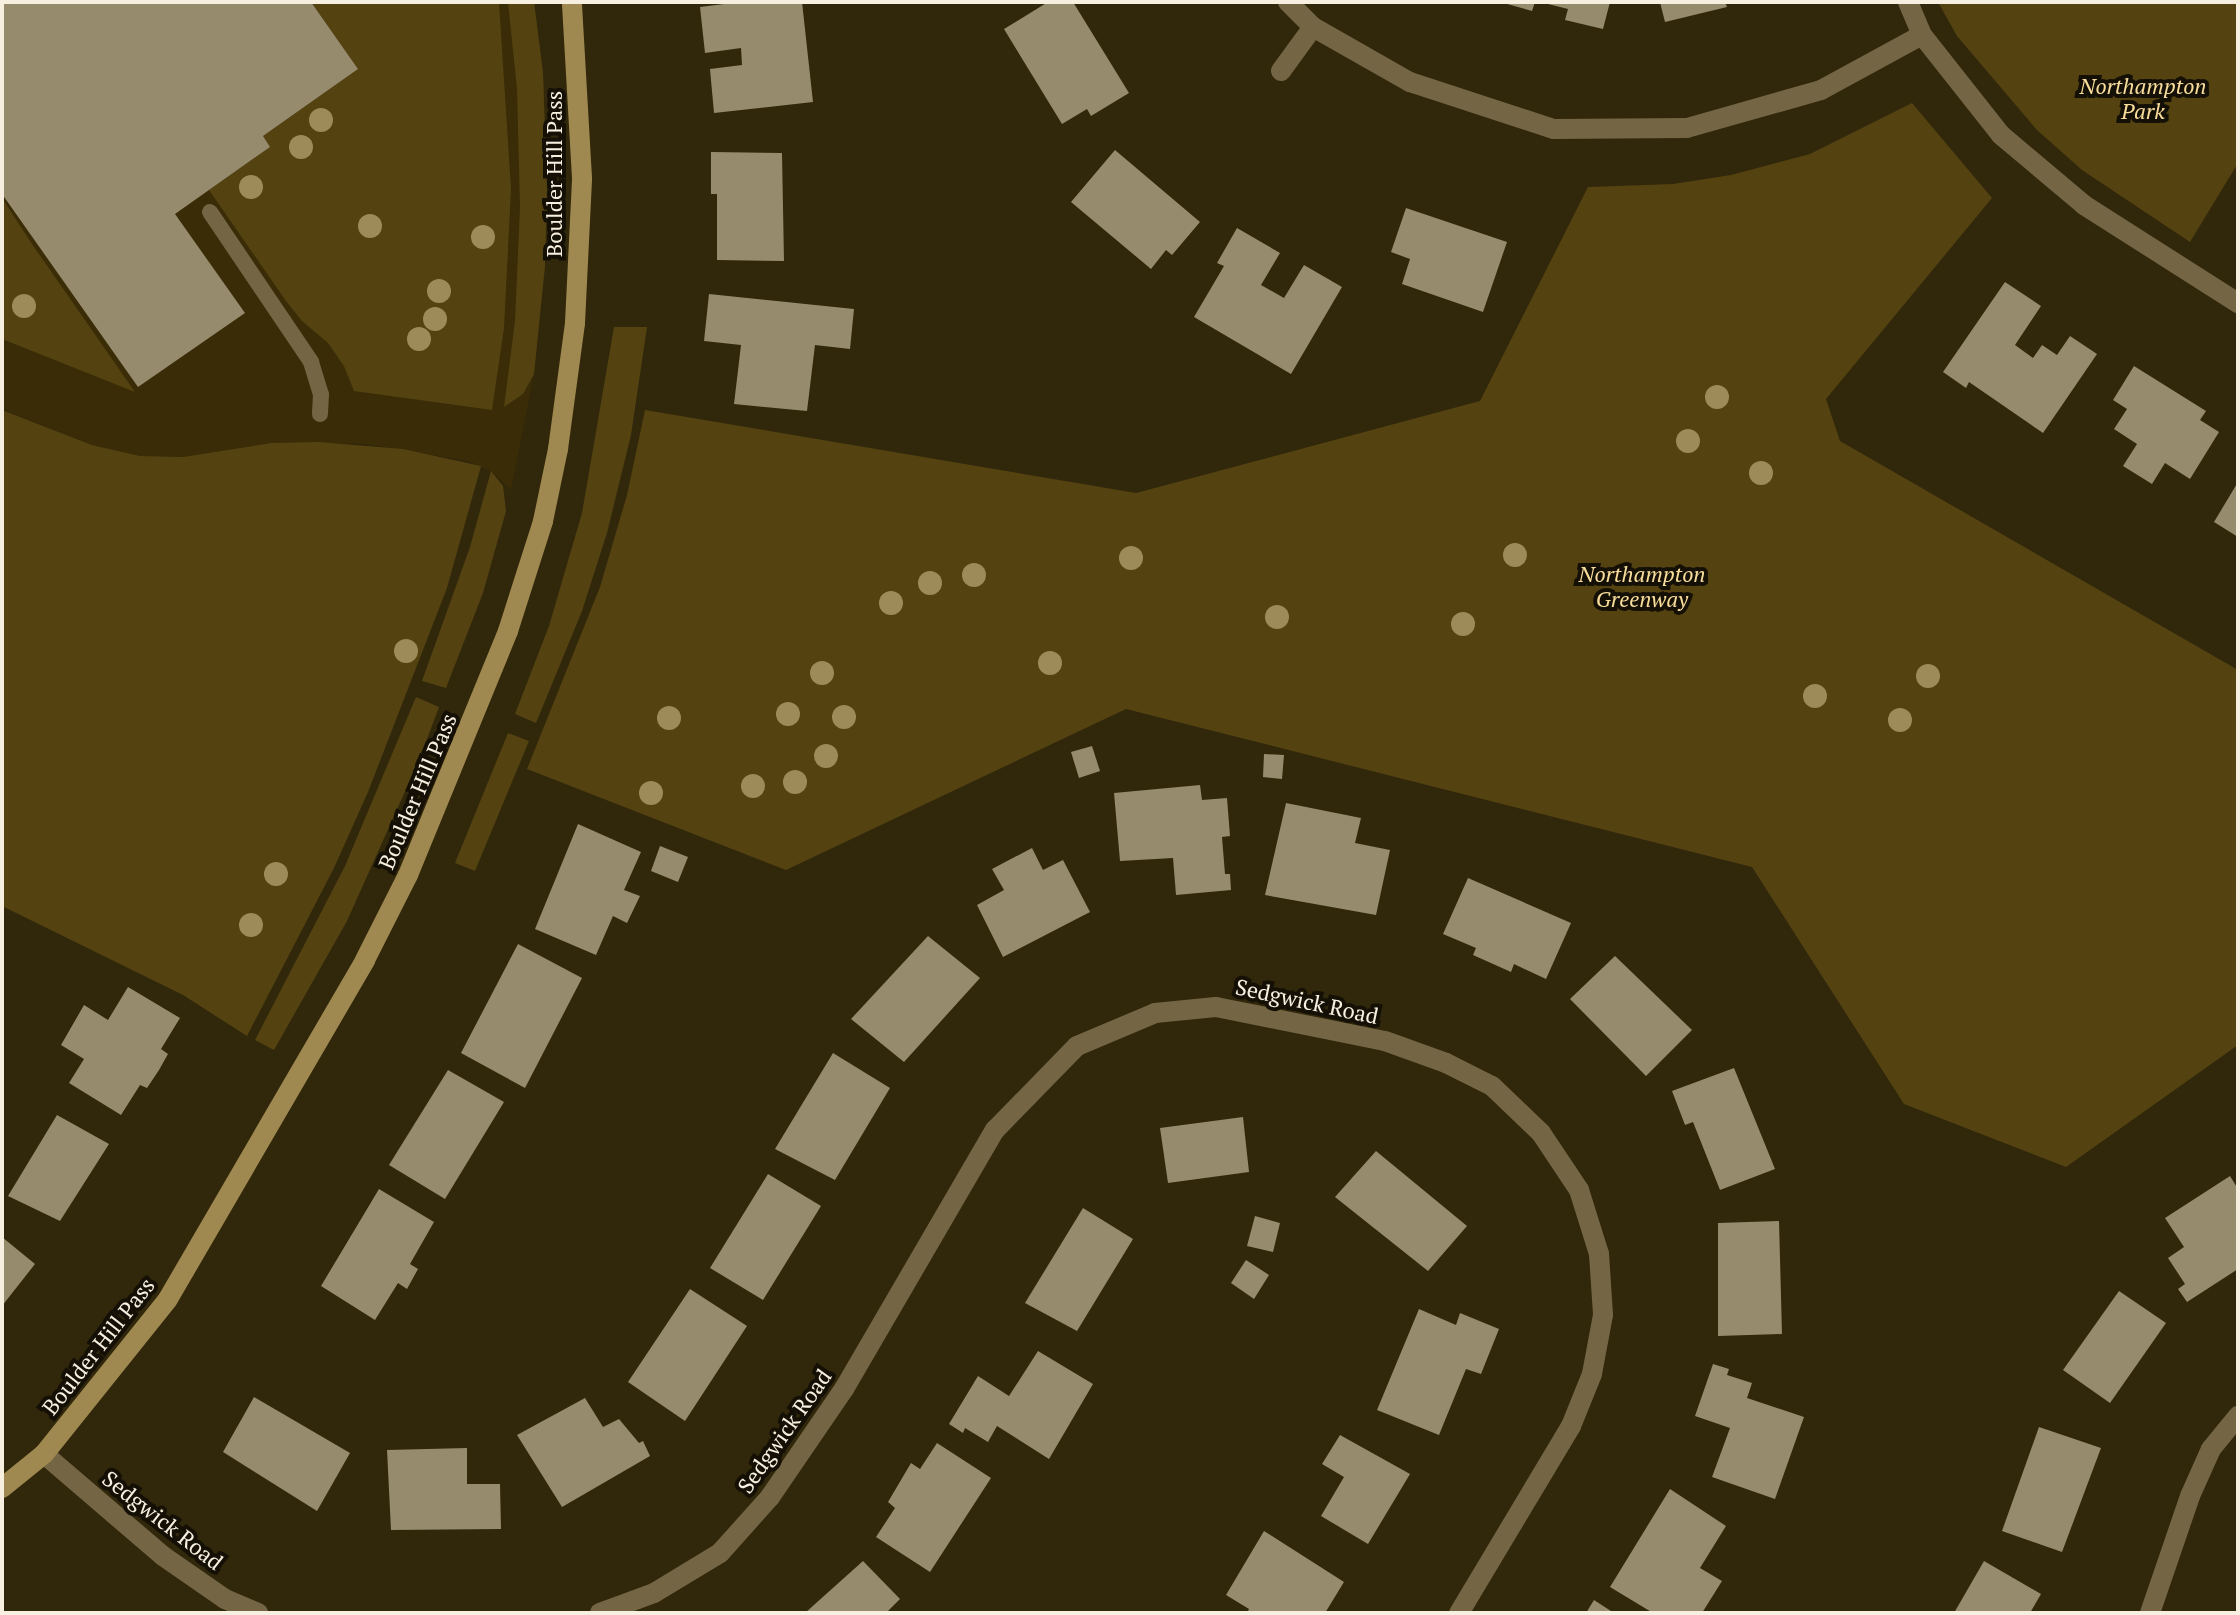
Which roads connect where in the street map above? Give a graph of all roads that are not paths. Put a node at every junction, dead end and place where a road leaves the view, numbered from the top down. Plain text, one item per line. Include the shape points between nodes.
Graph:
1 (572, 2) edge
2 (1288, 2) edge
3 (1908, 2) edge
4 (1313, 27) junction
5 (1922, 35) junction
6 (1281, 71) dead end
7 (210, 212) dead end
8 (2238, 303) edge
9 (320, 414) dead end
10 (2238, 1416) edge
11 (44, 1454) junction
12 (2, 1488) edge
13 (258, 1613) edge
14 (600, 1613) edge
15 (1459, 1613) edge
16 (2150, 1613) edge

1 - 11 street, Boulder Hill Pass via 582,178 575,323 543,521 508,631 408,875 365,960 168,1299
2 - 4 street
3 - 5 street
4 - 5 street via 1410,82 1554,129 1687,128 1821,90
4 - 6 street
5 - 8 street via 2001,135 2084,205
7 - 9 lane via 311,362 321,394
10 - 16 street via 2206,1460
11 - 12 street, Boulder Hill Pass
11 - 13 street, Sedgwick Road via 163,1556 225,1599
14 - 15 street, Sedgwick Road via 654,1593 720,1553 770,1497 844,1389 995,1130 1077,1046 1155,1013 1216,1007 1385,1041 1492,1086 1541,1133 1579,1190 1599,1254 1603,1315 1592,1374 1571,1426

